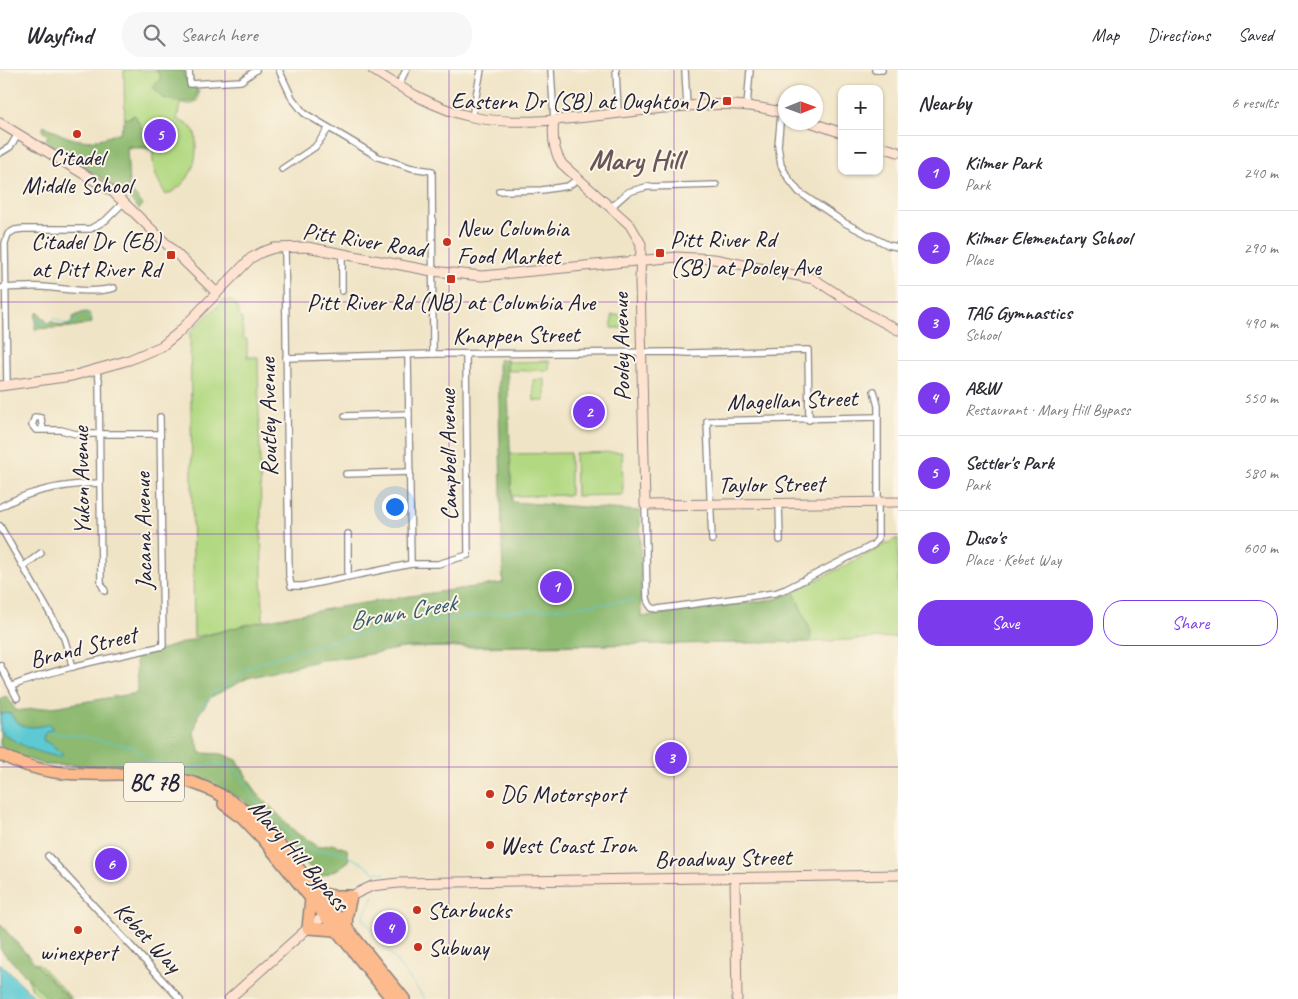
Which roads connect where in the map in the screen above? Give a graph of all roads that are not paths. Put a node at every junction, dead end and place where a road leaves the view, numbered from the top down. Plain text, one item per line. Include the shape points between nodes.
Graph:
1 (189, 70) edge
2 (256, 70) edge
3 (279, 70) edge
4 (374, 70) edge
5 (406, 70) edge
6 (481, 70) edge
7 (551, 70) edge
8 (616, 70) edge
9 (685, 70) edge
10 (750, 70) edge
11 (875, 70) edge
12 (882, 70) edge
13 (398, 86) junction
14 (687, 106) junction
15 (747, 106) junction
16 (618, 112) junction
17 (778, 113) edge
18 (472, 116) junction
19 (554, 120) junction
20 (0, 123) edge
21 (823, 126) edge
22 (329, 128) junction
23 (781, 130) edge
24 (838, 132) edge
25 (18, 134) junction
26 (883, 147) edge
27 (898, 152) edge
28 (0, 153) edge
29 (282, 169) dead end
30 (578, 179) junction
31 (716, 185) dead end
32 (499, 191) dead end
33 (124, 202) junction
34 (610, 208) junction
35 (284, 247) junction
36 (898, 248) edge
37 (342, 254) junction
38 (640, 261) junction
39 (432, 272) junction
40 (3, 288) edge
41 (114, 288) dead end
42 (342, 291) dead end
43 (217, 293) junction
44 (898, 330) edge
45 (642, 352) junction
46 (433, 354) junction
47 (466, 354) junction
48 (408, 355) junction
49 (286, 358) junction
50 (96, 370) junction
51 (4, 385) edge
52 (874, 391) dead end
53 (409, 414) junction
54 (160, 416) dead end
55 (345, 416) dead end
56 (878, 417) junction
57 (809, 420) junction
58 (43, 430) dead end
59 (99, 434) junction
60 (160, 434) junction
61 (410, 472) junction
62 (346, 474) dead end
63 (100, 483) junction
64 (879, 502) junction
65 (898, 502) edge
66 (710, 504) junction
67 (779, 504) junction
68 (645, 505) junction
69 (0, 507) edge
70 (0, 526) edge
71 (348, 534) dead end
72 (712, 540) dead end
73 (780, 540) dead end
74 (42, 554) dead end
75 (411, 564) junction
76 (24, 566) junction
77 (348, 576) junction
78 (105, 591) dead end
79 (163, 646) joint
80 (0, 665) edge
81 (73, 667) junction
82 (12, 686) junction
83 (17, 698) dead end
84 (0, 754) edge
85 (0, 762) edge
86 (48, 856) dead end
87 (898, 875) edge
88 (735, 878) junction
89 (315, 896) junction
90 (350, 896) junction
91 (328, 913) junction
92 (308, 928) junction
93 (341, 929) junction
94 (180, 999) edge
95 (229, 999) edge
96 (392, 999) edge
97 (404, 999) edge
98 (738, 999) edge

1 - 2 street via 190,84 241,81
3 - 22 street via 292,98 304,113
4 - 13 street
5 - 13 street
6 - 18 street
7 - 19 street
8 - 16 street
9 - 14 street
10 - 15 street
11 - 12 street
13 - 18 street via 438,106
14 - 15 street
14 - 16 street
15 - 17 street
16 - 19 street
18 - 19 street via 495,120
19 - 30 street, Pooley Avenue via 556,152 562,164
20 - 25 street
21 - 24 street
22 - 29 street via 315,148
22 - 39 street via 378,157 432,171
23 - 36 street via 778,146 781,165 799,192 846,223
25 - 28 street via 10,147
25 - 33 street via 98,182
26 - 27 street
30 - 32 street via 568,186 542,190
30 - 34 street, Pooley Avenue
31 - 34 street via 635,189
33 - 40 street via 106,220 90,229 23,229 8,234
33 - 43 street
34 - 38 street, Pooley Avenue via 638,236 642,244
35 - 37 street, Pitt River Road via 307,247
35 - 43 street, Pitt River Road via 266,250 251,258
35 - 49 street, Routley Avenue
37 - 39 street, Pitt River Road
37 - 42 street
38 - 39 street, Pitt River Road via 488,276
38 - 44 street, Pitt River Road via 684,257 714,259 814,279
38 - 45 street, Pooley Avenue
39 - 46 street
40 - 41 street via 42,287 66,291
40 - 51 street
43 - 50 street, Pitt River Road via 166,344
45 - 47 street, Knappen Street
45 - 57 street, Knappen Street via 808,350
45 - 68 street, Pooley Avenue
46 - 47 street, Knappen Street
46 - 48 street, Knappen Street
47 - 75 street, Campbell Avenue via 468,555 438,564
48 - 49 street, Knappen Street
48 - 53 street
49 - 77 street, Routley Avenue via 289,581 298,587
50 - 51 street, Pitt River Road via 64,378
50 - 59 street, Yukon Avenue via 99,379
52 - 56 street
53 - 55 street
53 - 61 street
54 - 60 street, Jacana Avenue
56 - 57 street, Magellan Street
56 - 64 street
57 - 66 street, Magellan Street via 708,422
58 - 59 street
59 - 60 street
59 - 63 street, Yukon Avenue
60 - 79 street, Jacana Avenue
61 - 62 street
61 - 75 street
63 - 69 street via 66,485 16,498
63 - 78 street, Yukon Avenue via 101,583
64 - 65 street, Taylor Street
64 - 67 street, Taylor Street
64 - 68 street, Pooley Avenue via 876,543 786,589 658,609 651,607 648,601
66 - 67 street, Taylor Street
66 - 68 street, Taylor Street
66 - 72 street
67 - 73 street
70 - 76 street
71 - 77 street
74 - 76 street
75 - 77 street
76 - 81 street via 64,638
79 - 81 street, Brand Street
80 - 82 street
81 - 82 street, Brand Street
82 - 83 street
84 - 89 highway, Mary Hill Bypass / BC 7B via 28,767 60,774 154,774 211,789 237,804 261,824
85 - 89 highway, Mary Hill Bypass / BC 7B via 41,778 79,782 152,782 207,795 231,808 255,830
86 - 94 street, Kebet Way
87 - 88 street, Broadway Street
88 - 90 street, Broadway Street via 386,884 372,886
88 - 98 street
89 - 90 highway
89 - 91 highway, Mary Hill Bypass / BC 7B
89 - 92 highway
90 - 91 street, Broadway Street
90 - 93 highway
91 - 92 street, Broadway Street
91 - 93 highway, Mary Hill Bypass / BC 7B
92 - 93 highway
92 - 95 street, Broadway Street
93 - 96 highway, Mary Hill Bypass / BC 7B
93 - 97 highway, Mary Hill Bypass / BC 7B

